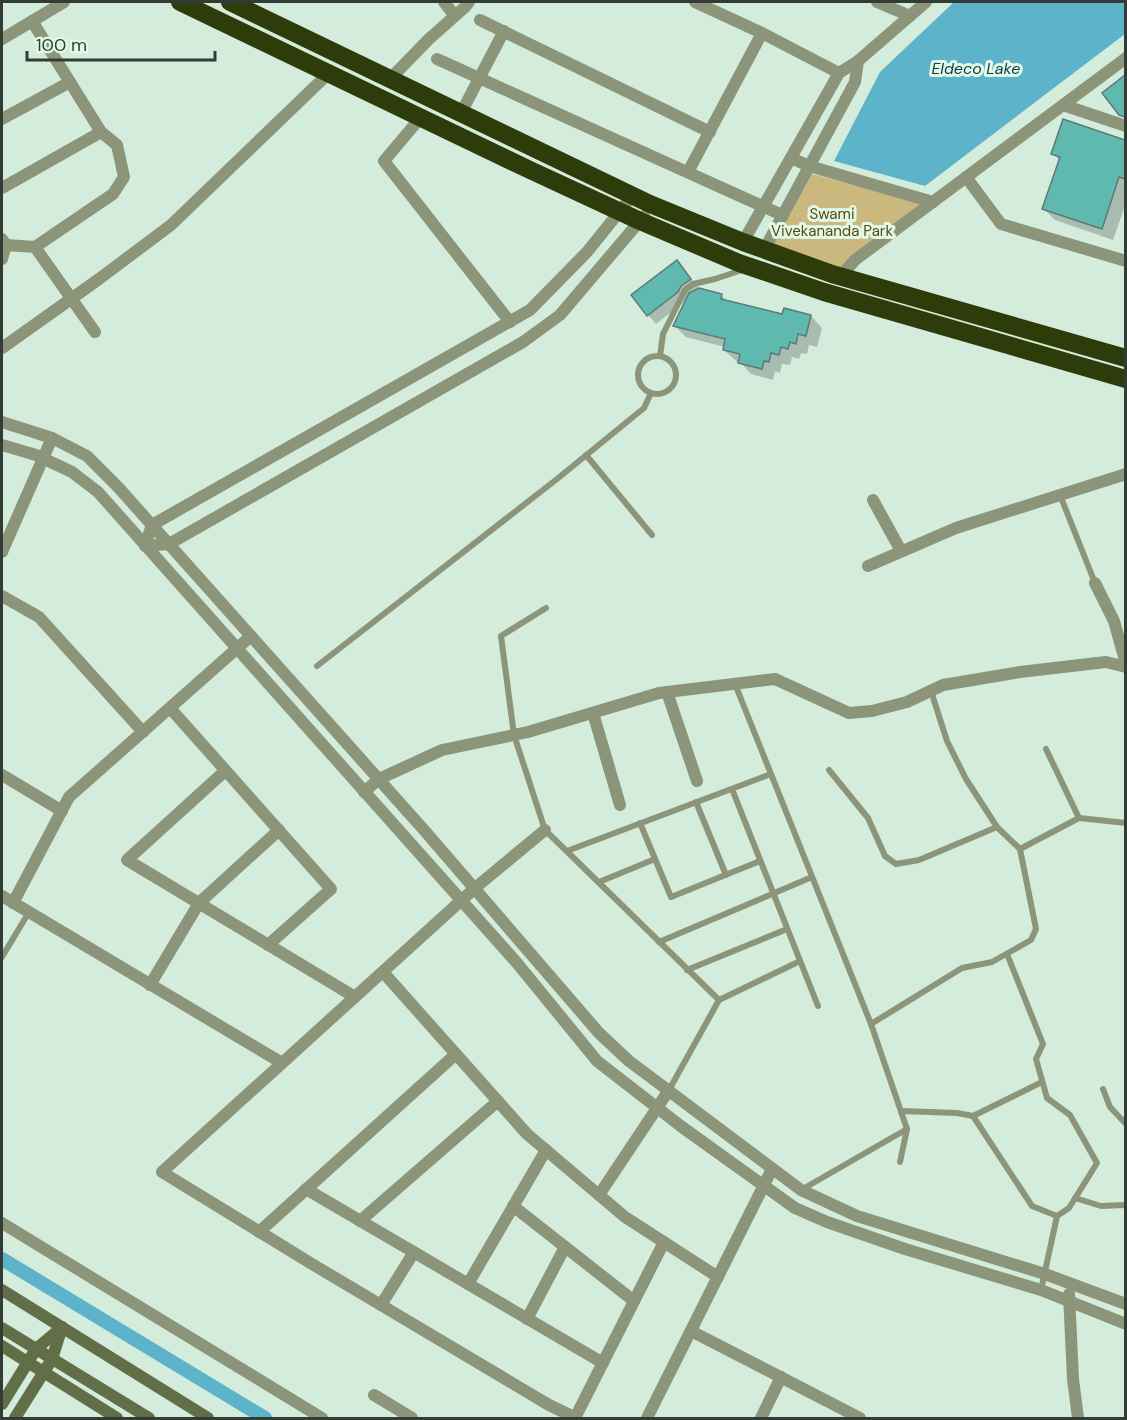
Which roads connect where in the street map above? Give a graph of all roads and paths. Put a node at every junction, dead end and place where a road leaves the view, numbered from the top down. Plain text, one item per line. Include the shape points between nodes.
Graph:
1 (64, 2) edge
2 (180, 2) edge
3 (230, 2) edge
4 (444, 2) edge
5 (469, 2) edge
6 (695, 2) edge
7 (877, 2) edge
8 (926, 2) edge
9 (455, 16) junction
10 (910, 16) junction
11 (480, 20) dead end
12 (32, 21) junction
13 (504, 31) junction
14 (762, 33) junction
15 (2, 39) edge
16 (1125, 58) edge
17 (437, 59) dead end
18 (858, 61) junction
19 (839, 73) junction
20 (329, 74) junction
21 (390, 79) junction
22 (479, 79) junction
23 (70, 82) junction
24 (1063, 105) junction
25 (461, 113) junction
26 (421, 117) junction
27 (2, 119) edge
28 (1125, 126) edge
29 (101, 132) junction
30 (710, 132) junction
31 (791, 158) junction
32 (809, 166) junction
33 (688, 172) junction
34 (966, 177) junction
35 (2, 188) edge
36 (632, 196) junction
37 (933, 202) junction
38 (653, 206) junction
39 (763, 207) junction
40 (620, 212) junction
41 (782, 215) junction
42 (640, 221) junction
43 (4, 241) edge
44 (743, 242) junction
45 (35, 247) junction
46 (764, 250) junction
47 (2, 259) edge
48 (1125, 261) edge
49 (752, 267) junction
50 (841, 276) junction
51 (72, 298) junction
52 (510, 322) junction
53 (96, 332) dead end
54 (2, 348) edge
55 (660, 356) junction
56 (1125, 358) edge
57 (1125, 379) edge
58 (651, 393) junction
59 (2, 422) edge
60 (52, 438) junction
61 (2, 444) edge
62 (586, 455) junction
63 (43, 459) junction
64 (1125, 474) edge
65 (1060, 495) junction
66 (873, 500) dead end
67 (152, 525) junction
68 (652, 535) dead end
69 (169, 544) junction
70 (145, 546) junction
71 (2, 549) edge
72 (901, 551) junction
73 (868, 566) dead end
74 (1095, 583) joint
75 (2, 596) edge
76 (546, 608) dead end
77 (251, 636) junction
78 (237, 648) junction
79 (1125, 665) edge
80 (318, 666) dead end
81 (735, 684) junction
82 (931, 691) junction
83 (666, 692) junction
84 (170, 708) junction
85 (593, 713) junction
86 (143, 732) junction
87 (514, 735) junction
88 (1046, 748) dead end
89 (829, 770) dead end
90 (225, 771) junction
91 (771, 774) junction
92 (2, 775) edge
93 (380, 779) junction
94 (697, 781) dead end
95 (732, 789) junction
96 (364, 792) junction
97 (696, 802) junction
98 (620, 805) dead end
99 (62, 811) junction
100 (1079, 818) junction
101 (640, 823) junction
102 (1125, 823) edge
103 (997, 827) junction
104 (279, 830) junction
105 (545, 830) junction
106 (1020, 849) junction
107 (567, 851) junction
108 (655, 859) junction
109 (760, 861) junction
110 (726, 875) junction
111 (812, 877) junction
112 (598, 882) junction
113 (475, 888) junction
114 (774, 894) junction
115 (2, 896) edge
116 (461, 901) junction
117 (13, 903) junction
118 (199, 903) junction
119 (29, 912) junction
120 (787, 928) junction
121 (659, 942) junction
122 (268, 945) junction
123 (1007, 954) junction
124 (2, 957) edge
125 (800, 961) junction
126 (687, 970) junction
127 (383, 972) junction
128 (150, 985) junction
129 (355, 997) junction
130 (719, 1000) junction
131 (818, 1006) dead end
132 (871, 1024) junction
133 (456, 1054) junction
134 (282, 1063) junction
135 (1042, 1082) junction
136 (1103, 1089) dead end
137 (669, 1090) junction
138 (498, 1101) junction
139 (657, 1108) junction
140 (901, 1111) junction
141 (974, 1116) junction
142 (1125, 1124) edge
143 (907, 1129) junction
144 (546, 1150) junction
145 (900, 1162) dead end
146 (772, 1169) junction
147 (764, 1186) junction
148 (306, 1189) junction
149 (801, 1190) junction
150 (599, 1195) junction
151 (1075, 1198) junction
152 (1125, 1205) edge
153 (513, 1206) junction
154 (1057, 1216) junction
155 (360, 1221) junction
156 (2, 1223) edge
157 (259, 1232) junction
158 (664, 1242) junction
159 (565, 1247) junction
160 (414, 1252) junction
161 (1044, 1274) junction
162 (718, 1277) junction
163 (468, 1284) junction
164 (1069, 1284) junction
165 (2, 1290) edge
166 (1041, 1290) junction
167 (634, 1301) junction
168 (1070, 1302) junction
169 (1125, 1304) edge
170 (381, 1305) junction
171 (527, 1319) junction
172 (1125, 1324) edge
173 (62, 1327) junction
174 (2, 1328) edge
175 (692, 1331) junction
176 (2, 1346) edge
177 (36, 1349) junction
178 (52, 1359) junction
179 (27, 1362) junction
180 (603, 1363) junction
181 (44, 1372) junction
182 (781, 1377) junction
183 (375, 1395) dead end
184 (2, 1404) edge
185 (576, 1418) edge
186 (15, 1419) edge
187 (117, 1419) edge
188 (149, 1419) edge
189 (208, 1419) edge
190 (322, 1419) edge
191 (412, 1419) edge
192 (647, 1419) edge
193 (761, 1419) edge
194 (860, 1419) edge
195 (1078, 1419) edge

1 - 12 street
2 - 20 highway
3 - 21 highway
4 - 9 street
5 - 9 street
6 - 14 street
7 - 10 street
8 - 10 street
9 - 21 street
10 - 18 street
11 - 13 street
12 - 15 street
12 - 23 street
13 - 22 street
13 - 30 street
14 - 19 street
14 - 30 street
16 - 24 street
17 - 22 street
18 - 19 street
18 - 32 street via 855,82
19 - 31 street
20 - 26 highway
20 - 51 street via 171,225
21 - 25 highway
22 - 25 street
22 - 33 street
23 - 27 street
23 - 29 street
24 - 28 street
24 - 34 street
25 - 36 highway
26 - 40 highway
26 - 52 street via 384,161
29 - 35 street
29 - 45 street via 117,145 124,177 113,194
30 - 33 street
31 - 32 street
31 - 39 street
32 - 37 street
32 - 41 street
33 - 39 street
34 - 37 street
34 - 48 street via 1001,224
36 - 38 highway
36 - 40 street
37 - 50 street via 855,260
38 - 42 street
38 - 44 highway
39 - 41 street
39 - 44 street
40 - 42 highway
40 - 52 street via 588,252 530,310
41 - 46 street
42 - 49 highway
42 - 69 street via 560,315 524,342
43 - 45 street
43 - 47 street
44 - 46 highway
45 - 51 street
46 - 50 highway
49 - 55 lane via 693,284 685,290 663,334
49 - 57 highway via 824,292
50 - 56 highway
51 - 53 street
51 - 54 street
52 - 67 street
55 - 58 lane via 645,361 638,375 639,383
55 - 58 lane via 673,364 676,380 666,392
58 - 62 lane via 644,408
59 - 60 street
60 - 63 street
60 - 67 street via 87,456
61 - 63 street
62 - 68 lane
62 - 80 lane
63 - 70 street via 72,472 98,492
63 - 71 street
64 - 65 street
65 - 72 street via 956,528
65 - 74 lane
66 - 72 street
67 - 69 street
67 - 70 street
69 - 70 street
69 - 77 street
70 - 78 street
72 - 73 street
74 - 79 street via 1113,621
75 - 86 street via 39,617
76 - 87 lane via 501,636
77 - 78 street
77 - 93 street
78 - 84 street
78 - 96 street
79 - 82 street via 1106,662 1020,672 943,685
81 - 82 street via 775,679 849,713 907,702
81 - 83 street
81 - 91 lane
82 - 103 lane via 947,741
83 - 85 street
83 - 94 street
84 - 86 street
84 - 90 street
85 - 87 street
85 - 98 street
86 - 99 street via 69,797
87 - 93 street via 442,750
87 - 105 lane
88 - 100 lane
89 - 103 lane via 868,818 885,856 896,864 919,860
90 - 104 street
90 - 118 street via 127,860
91 - 95 lane
91 - 111 lane
92 - 99 street
93 - 96 street
93 - 113 street
95 - 97 lane
95 - 109 lane
96 - 116 street
97 - 101 lane
97 - 110 lane
99 - 117 street
100 - 102 lane
100 - 106 lane
101 - 107 lane
101 - 108 lane
103 - 106 lane
104 - 118 street
104 - 122 street via 331,889
105 - 107 lane
105 - 113 street
106 - 123 lane via 1036,929 1031,940
107 - 112 lane
108 - 110 lane via 671,897
108 - 112 lane
109 - 110 lane
109 - 114 lane
111 - 114 lane
111 - 132 lane
112 - 121 lane
113 - 116 street
113 - 137 street via 599,1033
114 - 120 lane
114 - 121 lane
115 - 117 street
116 - 127 street
116 - 139 street via 597,1061
117 - 119 street
118 - 122 street
118 - 128 street
119 - 124 lane
119 - 128 street
120 - 125 lane
120 - 126 lane
121 - 126 lane
122 - 129 street
123 - 132 lane via 992,962 962,968
123 - 135 lane via 1043,1044 1036,1059
125 - 130 lane
125 - 131 lane
126 - 130 lane
127 - 129 street
127 - 133 street
128 - 134 street
129 - 134 street
130 - 137 lane
132 - 140 lane
133 - 138 street
133 - 148 street
134 - 157 street via 162,1172
135 - 141 lane
135 - 151 lane via 1047,1098 1070,1115 1097,1163
136 - 142 lane via 1110,1107
137 - 139 street
137 - 146 street
138 - 144 street
138 - 155 street
139 - 147 street
139 - 150 street
140 - 141 lane
140 - 143 lane
141 - 154 lane via 1032,1206
143 - 145 lane
143 - 149 lane
144 - 150 street
144 - 153 street
146 - 147 street
146 - 149 street
147 - 162 street
147 - 166 street via 795,1208 826,1222
148 - 155 street
148 - 157 street
149 - 161 street via 857,1216
150 - 158 street via 625,1218
151 - 152 lane via 1101,1206
151 - 154 lane
153 - 159 street
153 - 163 street
154 - 161 lane
155 - 160 street
156 - 190 street
157 - 170 street
158 - 162 street
158 - 167 street
159 - 167 street
159 - 171 street
160 - 163 street
160 - 170 street
161 - 164 street
161 - 166 lane
162 - 175 street
163 - 171 street
164 - 168 street
164 - 169 street
165 - 173 street
166 - 168 street
167 - 180 street
168 - 172 street
168 - 195 street via 1072,1378
170 - 185 street
171 - 180 street
173 - 177 street
173 - 178 street
173 - 189 street
174 - 177 street
175 - 182 street
175 - 192 street
176 - 179 street
177 - 178 street
177 - 179 street
178 - 181 street
178 - 188 street
179 - 181 street
179 - 184 street
180 - 185 street
181 - 186 street
181 - 187 street
182 - 193 street
182 - 194 street
183 - 191 street

